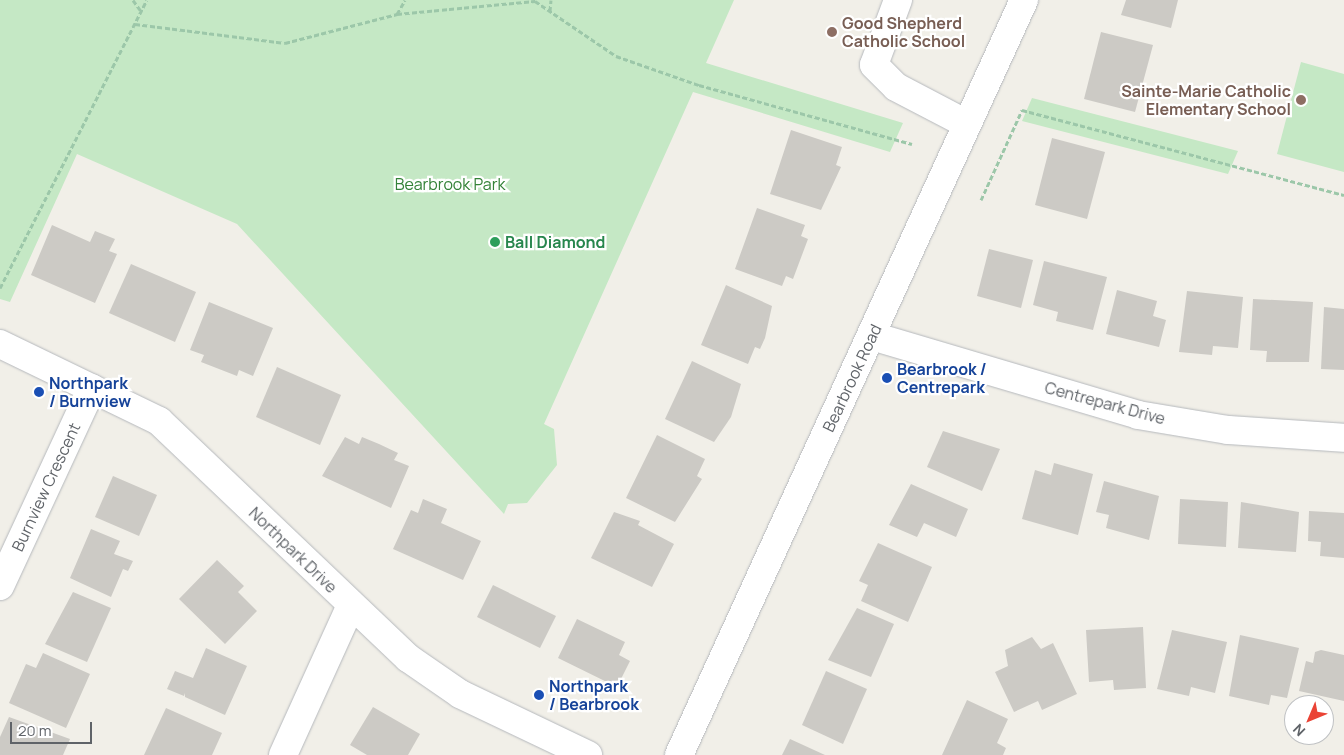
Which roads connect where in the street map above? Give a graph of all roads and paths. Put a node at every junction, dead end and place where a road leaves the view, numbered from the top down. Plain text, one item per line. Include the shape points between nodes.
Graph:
1 (133, 0) edge
2 (147, 0) edge
3 (405, 0) edge
4 (552, 0) edge
5 (898, 0) edge
6 (1024, 0) edge
7 (534, 1) edge
8 (141, 11) junction
9 (550, 11) junction
10 (397, 14) junction
11 (135, 24) junction
12 (965, 124) junction
13 (912, 144) dead end
14 (1344, 195) edge
15 (980, 200) dead end
16 (0, 288) edge
17 (872, 336) junction
18 (0, 344) edge
19 (92, 388) junction
20 (1344, 438) edge
21 (0, 586) edge
22 (351, 605) junction
23 (283, 755) edge
24 (588, 755) edge
25 (679, 755) edge

1 - 8 path
2 - 8 path
3 - 10 path
4 - 9 path
5 - 12 street via 874,65 896,87
6 - 12 street, Bearbrook Road
7 - 9 path
7 - 10 path
8 - 11 path
9 - 13 path via 616,56 699,85
10 - 11 path via 285,43
11 - 16 path
12 - 17 street, Bearbrook Road
14 - 15 path via 1022,110
17 - 20 street, Centrepark Drive via 1138,414 1228,430
17 - 25 street, Bearbrook Road
18 - 19 street, Northpark Drive
19 - 21 street, Burnview Crescent
19 - 22 street, Northpark Drive via 159,421
22 - 23 street
22 - 24 street, Northpark Drive via 408,658 460,694

